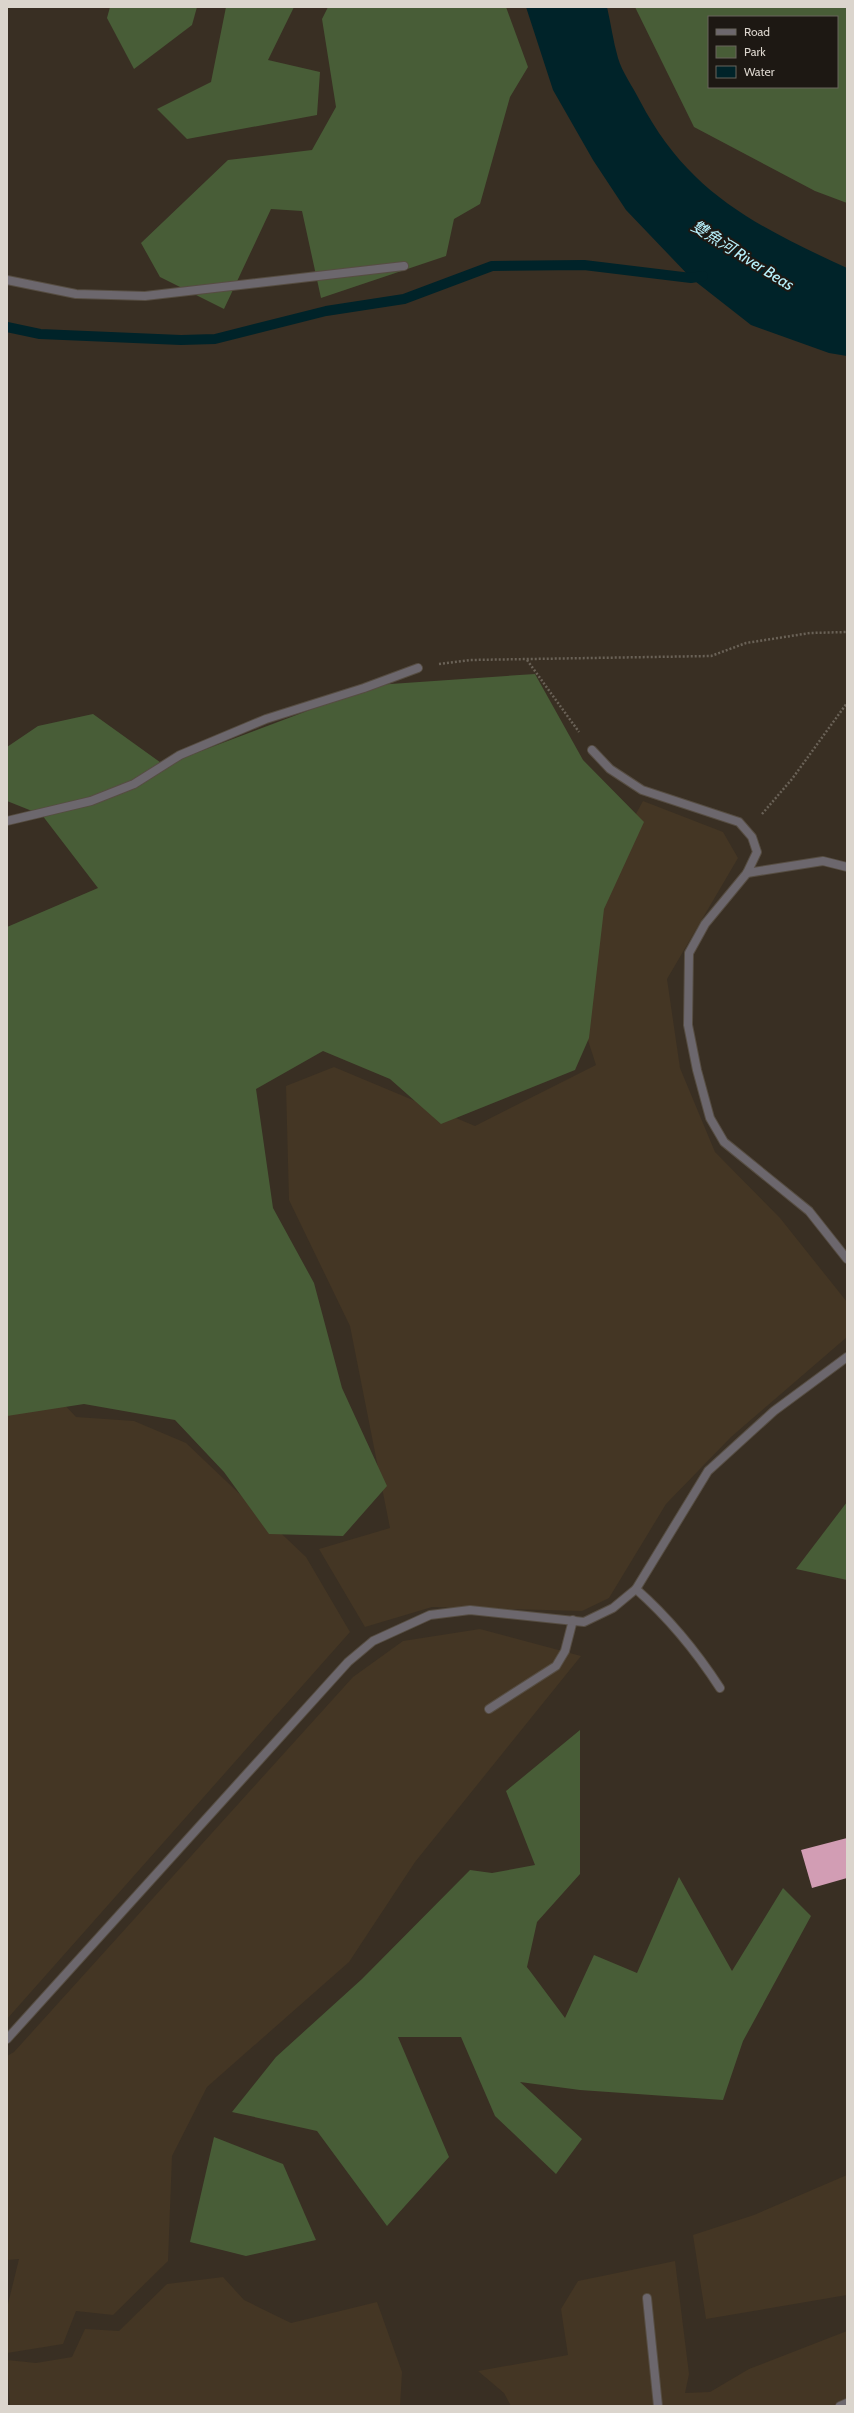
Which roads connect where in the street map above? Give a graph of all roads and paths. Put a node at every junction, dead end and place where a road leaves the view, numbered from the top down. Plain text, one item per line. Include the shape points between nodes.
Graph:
1 (404, 266) dead end
2 (7, 280) edge
3 (847, 632) edge
4 (527, 659) junction
5 (418, 668) joint
6 (847, 703) edge
7 (592, 750) joint
8 (7, 821) edge
9 (747, 832) junction
10 (847, 867) edge
11 (747, 873) junction
12 (847, 1259) edge
13 (847, 1357) edge
14 (636, 1589) junction
15 (573, 1620) junction
16 (720, 1688) dead end
17 (488, 1709) dead end
18 (7, 2039) edge
19 (647, 2298) dead end
20 (847, 2403) edge
21 (658, 2406) edge
22 (840, 2406) edge

1 - 2 street via 145,296 76,294
3 - 4 path via 810,633 746,643 711,656
4 - 5 path via 470,660
4 - 7 path
5 - 8 street via 364,688 266,718 180,755 134,784 91,801
6 - 9 path via 792,779
7 - 9 street via 610,769 642,790 739,822
9 - 11 street via 752,837 757,852
10 - 11 street via 823,861
11 - 12 street via 705,924 689,953 688,1025 697,1070 710,1118 724,1142 809,1212
13 - 14 street via 774,1411 708,1470
14 - 15 street via 613,1608 584,1622
14 - 16 street via 663,1612 697,1653
15 - 17 street via 565,1651 556,1666
15 - 18 street via 470,1610 430,1616 373,1642 348,1662
19 - 21 street
20 - 22 street

